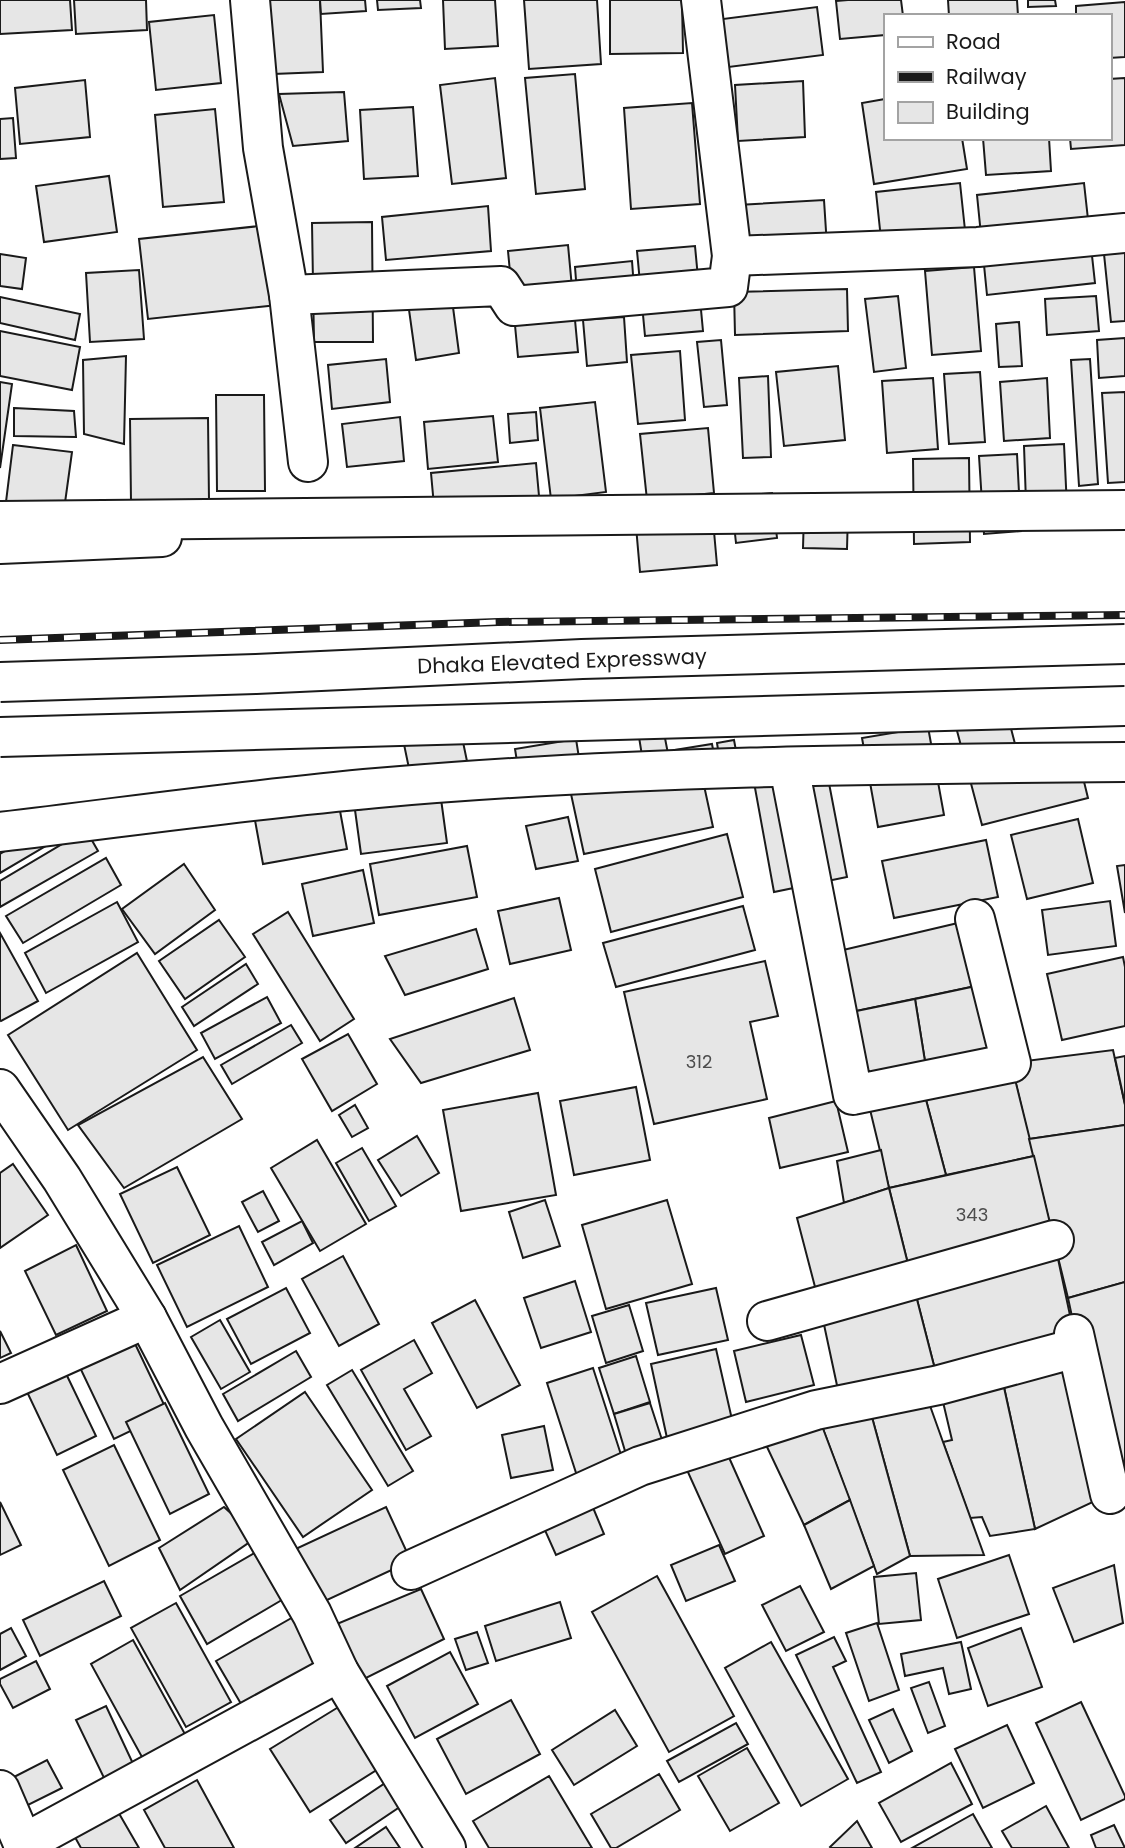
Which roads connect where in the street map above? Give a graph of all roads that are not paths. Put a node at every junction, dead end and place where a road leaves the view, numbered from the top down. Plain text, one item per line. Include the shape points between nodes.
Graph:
1 (250, 0) edge
2 (701, 0) edge
3 (1125, 233) edge
4 (732, 256) junction
5 (289, 295) junction
6 (308, 462) dead end
7 (1125, 510) edge
8 (689, 514) dead end
9 (0, 521) edge
10 (0, 544) edge
11 (1125, 644) edge
12 (0, 682) edge
13 (1125, 700) edge
14 (1125, 706) edge
15 (0, 737) edge
16 (0, 748) edge
17 (1125, 762) edge
18 (791, 777) dead end
19 (0, 832) edge
20 (975, 919) dead end
21 (0, 1089) edge
22 (1054, 1240) dead end
23 (147, 1318) junction
24 (767, 1321) dead end
25 (0, 1384) edge
26 (1110, 1494) dead end
27 (411, 1570) dead end
28 (339, 1672) junction
29 (0, 1790) edge
30 (24, 1846) edge
31 (446, 1848) edge

1 - 5 main road via 263,148
2 - 4 main road
3 - 4 main road via 978,247
4 - 5 main road via 728,287 514,306 501,286
5 - 6 main road
7 - 9 main road
8 - 10 main road
11 - 12 main road, Dhaka Elevated Expressway, bridge via 596,658
13 - 16 main road via 577,709
14 - 15 main road, bridge
17 - 19 main road via 767,765 566,775 376,788
18 - 20 main road via 853,1095 1011,1063
21 - 23 main road via 62,1179
22 - 24 main road
23 - 25 main road
23 - 28 main road via 312,1614
26 - 27 main road via 1070,1342 939,1385 816,1410 640,1466
28 - 30 main road
28 - 31 main road
29 - 30 main road

